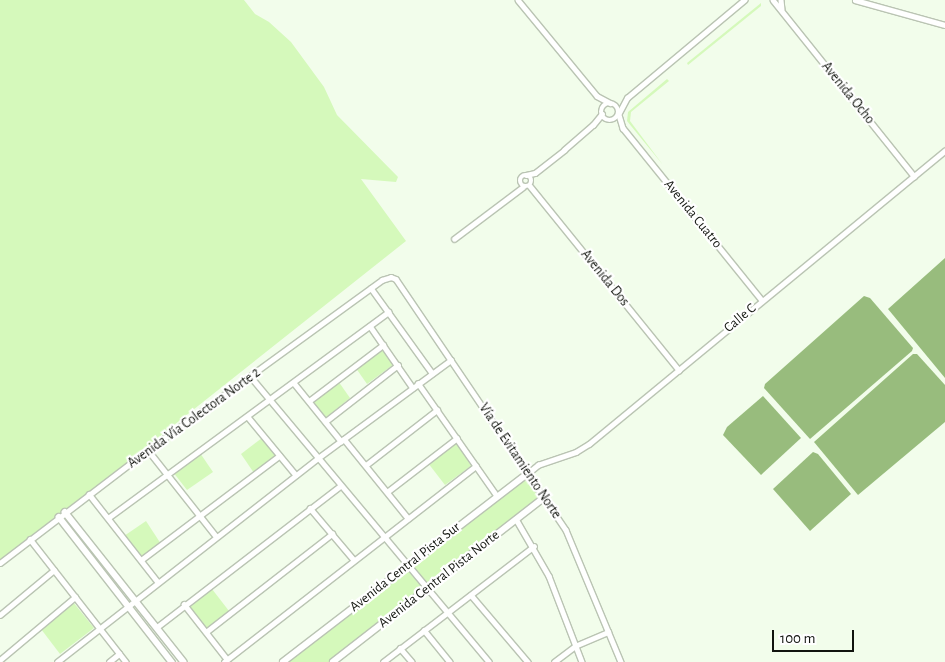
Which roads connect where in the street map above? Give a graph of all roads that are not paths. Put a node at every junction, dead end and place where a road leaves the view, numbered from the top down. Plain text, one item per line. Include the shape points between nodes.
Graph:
1 (518, 0) edge
2 (744, 0) edge
3 (749, 0) edge
4 (772, 0) edge
5 (781, 0) edge
6 (855, 0) edge
7 (740, 5) junction
8 (782, 10) junction
9 (945, 24) edge
10 (597, 96) junction
11 (627, 98) junction
12 (611, 104) junction
13 (602, 113) junction
14 (619, 114) junction
15 (609, 121) junction
16 (593, 125) junction
17 (623, 128) junction
18 (945, 151) edge
19 (535, 173) junction
20 (526, 175) junction
21 (914, 176) junction
22 (532, 180) junction
23 (522, 185) junction
24 (530, 186) junction
25 (454, 239) dead end
26 (391, 277) joint
27 (372, 288) junction
28 (762, 300) junction
29 (388, 312) junction
30 (370, 326) junction
31 (383, 345) junction
32 (451, 360) junction
33 (398, 365) junction
34 (679, 370) junction
35 (432, 373) junction
36 (251, 377) junction
37 (294, 383) junction
38 (418, 383) junction
39 (413, 388) junction
40 (270, 401) junction
41 (308, 401) junction
42 (437, 410) junction
43 (248, 417) junction
44 (326, 421) junction
45 (456, 438) junction
46 (343, 440) junction
47 (148, 450) junction
48 (279, 456) junction
49 (318, 458) junction
50 (366, 465) junction
51 (476, 466) junction
52 (528, 473) junction
53 (166, 475) junction
54 (296, 475) junction
55 (340, 486) junction
56 (387, 492) junction
57 (89, 494) junction
58 (497, 496) junction
59 (545, 497) junction
60 (310, 508) junction
61 (65, 512) junction
62 (200, 516) junction
63 (59, 517) junction
64 (108, 518) junction
65 (408, 518) junction
66 (516, 519) junction
67 (332, 534) junction
68 (216, 536) junction
69 (383, 538) junction
70 (30, 539) junction
71 (534, 546) junction
72 (141, 560) junction
73 (354, 560) junction
74 (0, 563) edge
75 (407, 566) junction
76 (54, 570) junction
77 (158, 582) junction
78 (427, 589) junction
79 (471, 594) junction
80 (75, 597) junction
81 (136, 601) junction
82 (184, 604) junction
83 (129, 607) junction
84 (448, 613) junction
85 (0, 615) edge
86 (157, 627) junction
87 (100, 629) junction
88 (424, 630) junction
89 (206, 632) junction
90 (608, 632) junction
91 (575, 646) junction
92 (400, 648) junction
93 (120, 654) junction
94 (0, 660) edge
95 (225, 661) edge
96 (57, 662) edge
97 (109, 662) edge
98 (126, 662) edge
99 (172, 662) edge
100 (184, 662) edge
101 (283, 662) edge
102 (333, 662) edge
103 (382, 662) edge
104 (412, 662) edge
105 (450, 662) edge
106 (489, 662) edge
107 (528, 662) edge
108 (554, 662) edge
109 (582, 662) edge
110 (621, 662) edge

1 - 10 street
2 - 7 street
3 - 7 street
4 - 8 street, Avenida Ocho
5 - 8 street
6 - 9 street
7 - 11 street
8 - 21 street, Avenida Ocho
10 - 12 street
10 - 13 street
11 - 12 street
11 - 14 street
12 - 13 street
12 - 14 street via 617,106
13 - 15 street
13 - 16 street
14 - 15 street
14 - 17 street, Avenida Cuatro
15 - 16 street
15 - 17 street, Avenida Cuatro
16 - 19 street
17 - 28 street, Avenida Cuatro
18 - 21 street, Calle C
19 - 20 street
19 - 22 street
20 - 22 street
20 - 23 street via 521,177
21 - 28 street, Calle C
22 - 24 street
23 - 24 street
23 - 25 street
24 - 34 street, Avenida Dos
26 - 27 street, Avenida Vía Colectora Norte 2
26 - 32 street, Vía de Evitamiento Norte via 396,279
27 - 29 street
27 - 36 street, Avenida Vía Colectora Norte 2
28 - 34 street, Calle C
29 - 30 street
29 - 35 street
30 - 31 street
30 - 37 street
31 - 33 street
31 - 41 street
32 - 35 street
32 - 52 street, Vía de Evitamiento Norte
33 - 39 street
33 - 44 street
34 - 52 street, Calle C via 580,450 538,465
35 - 38 street
36 - 40 street
36 - 47 street, Avenida Vía Colectora Norte 2
37 - 40 street
37 - 41 street
38 - 39 street
38 - 42 street
39 - 46 street
40 - 43 street
40 - 49 street
41 - 44 street
42 - 45 street
42 - 50 street
43 - 48 street
43 - 53 street
44 - 46 street
45 - 51 street
45 - 56 street
46 - 49 street
46 - 50 street
47 - 53 street
47 - 57 street, Avenida Vía Colectora Norte 2
48 - 54 street
48 - 62 street
49 - 54 street
49 - 55 street
50 - 56 street
51 - 58 street
51 - 65 street
52 - 58 street, Avenida Central Pista Sur
52 - 59 street, Vía de Evitamiento Norte
53 - 62 street
53 - 64 street
54 - 68 street
55 - 60 street
55 - 69 street
56 - 65 street
57 - 61 street, Avenida Vía Colectora Norte 2
57 - 64 street
58 - 75 street, Avenida Central Pista Sur
59 - 66 street, Avenida Central Pista Norte
59 - 90 street, Vía de Evitamiento Norte via 578,554
60 - 67 street
60 - 82 street
61 - 63 street, Avenida Vía Colectora Norte 2
61 - 81 street
62 - 68 street
62 - 72 street
63 - 70 street, Avenida Vía Colectora Norte 2
63 - 83 street
64 - 72 street
65 - 69 street
66 - 71 street
66 - 78 street, Avenida Central Pista Norte
67 - 73 street
67 - 89 street
68 - 77 street
69 - 73 street
69 - 75 street
70 - 74 street, Avenida Vía Colectora Norte 2
70 - 76 street
71 - 79 street
71 - 91 street via 556,593
72 - 77 street
73 - 95 street
75 - 78 street
75 - 101 street, Avenida Central Pista Sur
76 - 80 street
76 - 85 street
77 - 81 street
78 - 84 street
78 - 102 street, Avenida Central Pista Norte
79 - 84 street
79 - 107 street
80 - 87 street
80 - 94 street
81 - 83 street
81 - 86 street
82 - 86 street
82 - 89 street
83 - 87 street
83 - 99 street
84 - 88 street
84 - 106 street
86 - 100 street
87 - 93 street
87 - 96 street
88 - 92 street
88 - 105 street
89 - 95 street
90 - 91 street
90 - 110 street, Vía de Evitamiento Norte
91 - 108 street
91 - 109 street
92 - 103 street
92 - 104 street
93 - 97 street
93 - 98 street

